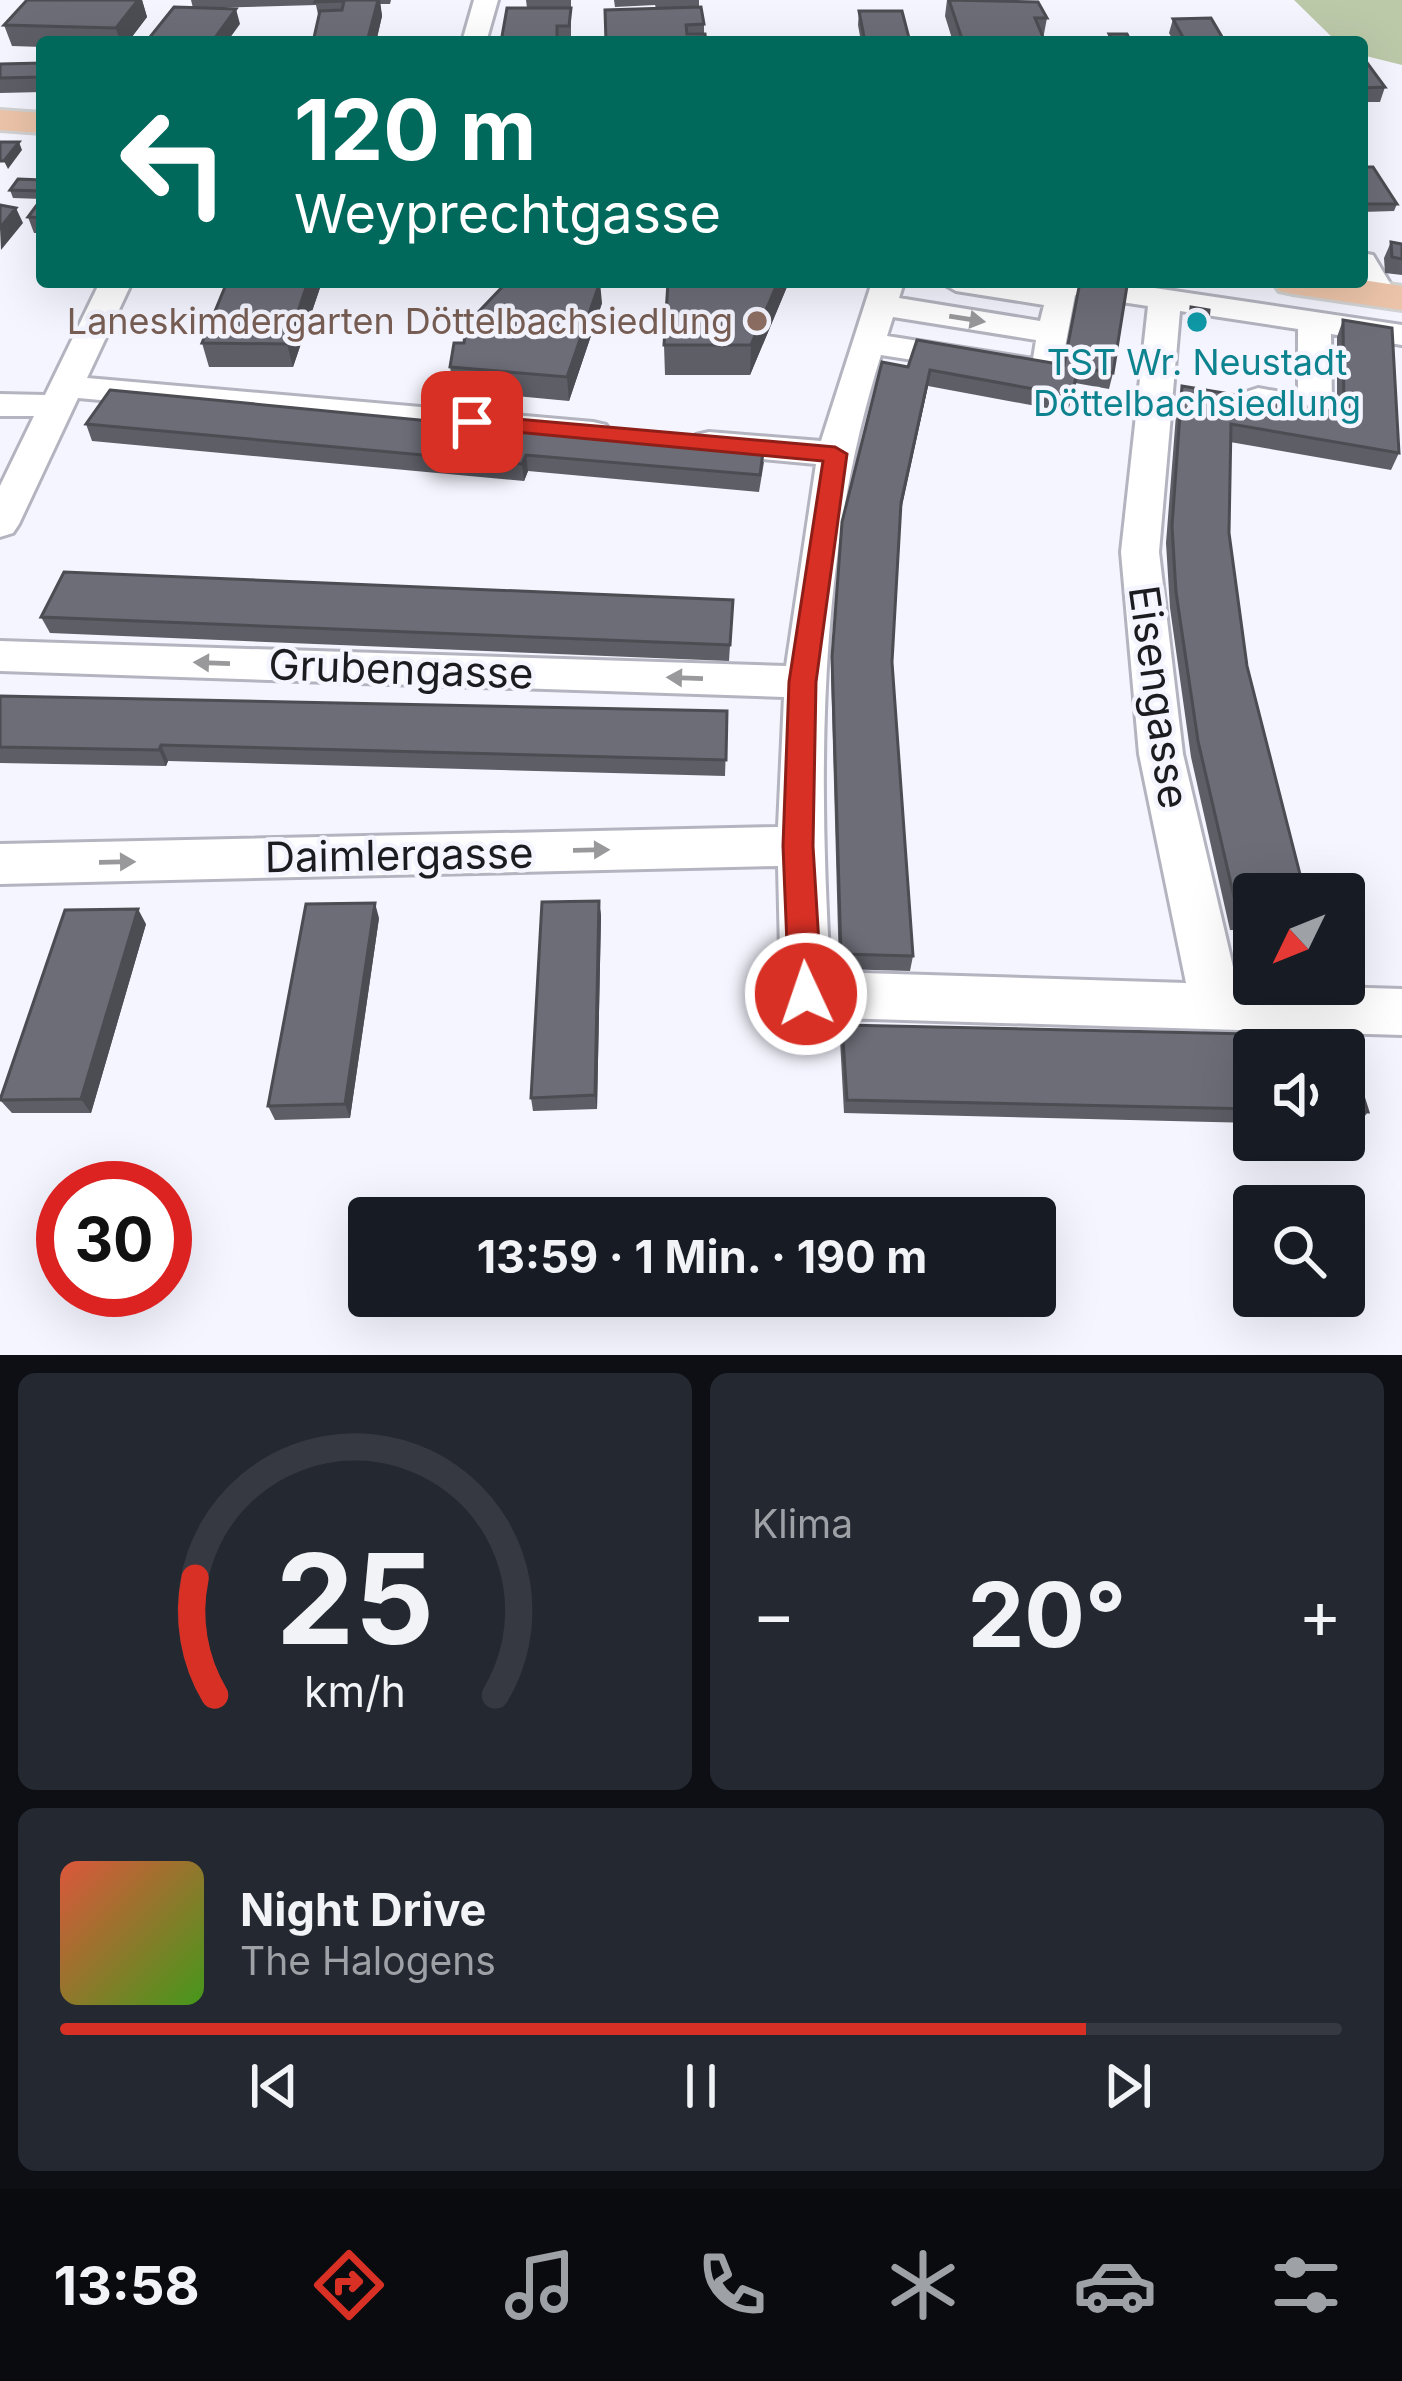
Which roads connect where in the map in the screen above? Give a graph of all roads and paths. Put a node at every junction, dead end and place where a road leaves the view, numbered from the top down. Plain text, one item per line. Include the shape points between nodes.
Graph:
1 (486, 0) edge
2 (476, 36) edge
3 (0, 121) edge
4 (36, 123) edge
5 (113, 288) edge
6 (995, 288) edge
7 (1068, 288) edge
8 (1090, 288) edge
9 (1061, 298) junction
10 (1165, 299) junction
11 (879, 310) edge
12 (1314, 322) junction
13 (1402, 335) edge
14 (1225, 393) edge
15 (57, 396) junction
16 (0, 405) edge
17 (625, 436) edge
18 (671, 440) edge
19 (835, 454) junction
20 (0, 524) edge
21 (0, 656) edge
22 (802, 682) junction
23 (798, 846) junction
24 (0, 864) edge
25 (1216, 1009) junction
26 (1402, 1012) edge

1 - 2 street
3 - 4 main road
5 - 15 street
9 -> 6 street
7 - 9 street
8 - 10 street
9 - 11 street via 1047,371
10 - 12 street
10 - 25 street, Eisengasse via 1168,384 1140,551 1161,754
11 - 19 street
12 - 13 street
12 - 14 street via 1315,408
15 - 16 street
15 - 17 street
15 - 20 street
18 - 19 street
19 - 22 street
22 -> 21 street, Grubengasse
22 - 23 street
24 -> 23 street, Daimlergasse
23 - 25 street via 806,994
25 - 26 street

